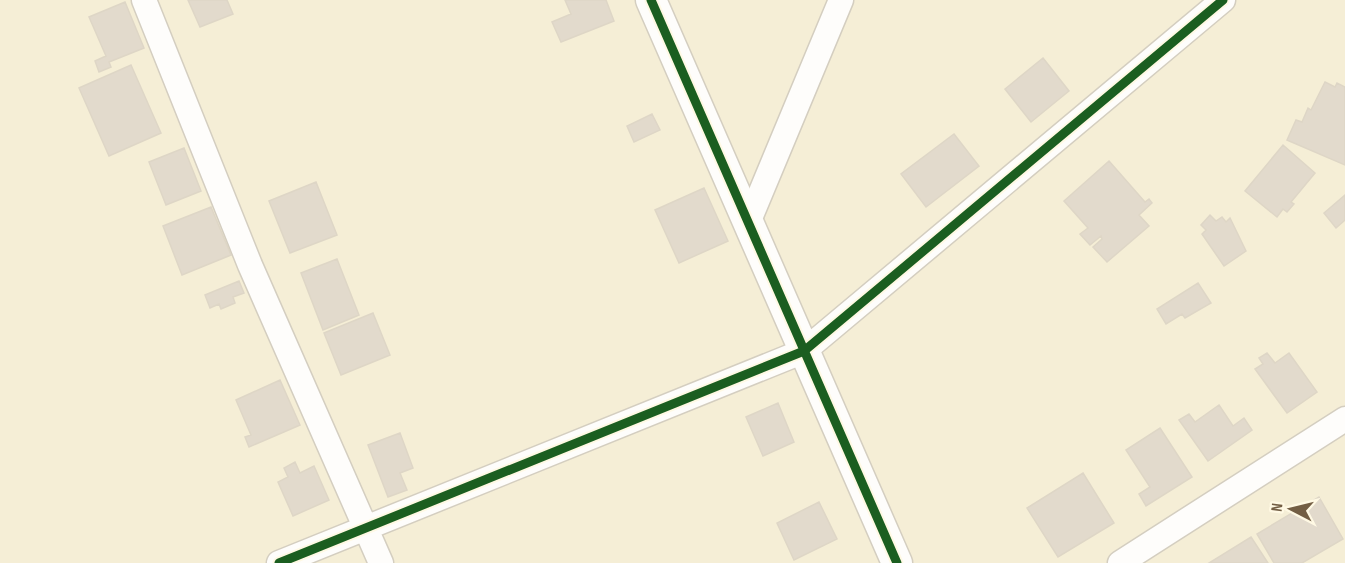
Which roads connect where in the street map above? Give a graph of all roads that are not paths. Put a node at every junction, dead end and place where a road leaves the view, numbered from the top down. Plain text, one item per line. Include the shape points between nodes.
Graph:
1 (144, 0) edge
2 (651, 0) edge
3 (841, 0) edge
4 (1223, 0) edge
5 (748, 223) junction
6 (804, 351) junction
7 (1345, 419) edge
8 (366, 528) junction
9 (279, 563) edge
10 (381, 563) edge
11 (897, 563) edge
12 (1120, 563) edge

1 - 8 street via 250,266
2 - 5 street
3 - 5 street
4 - 6 street
5 - 6 street
6 - 8 street
6 - 11 street
7 - 12 street
8 - 9 street
8 - 10 street

